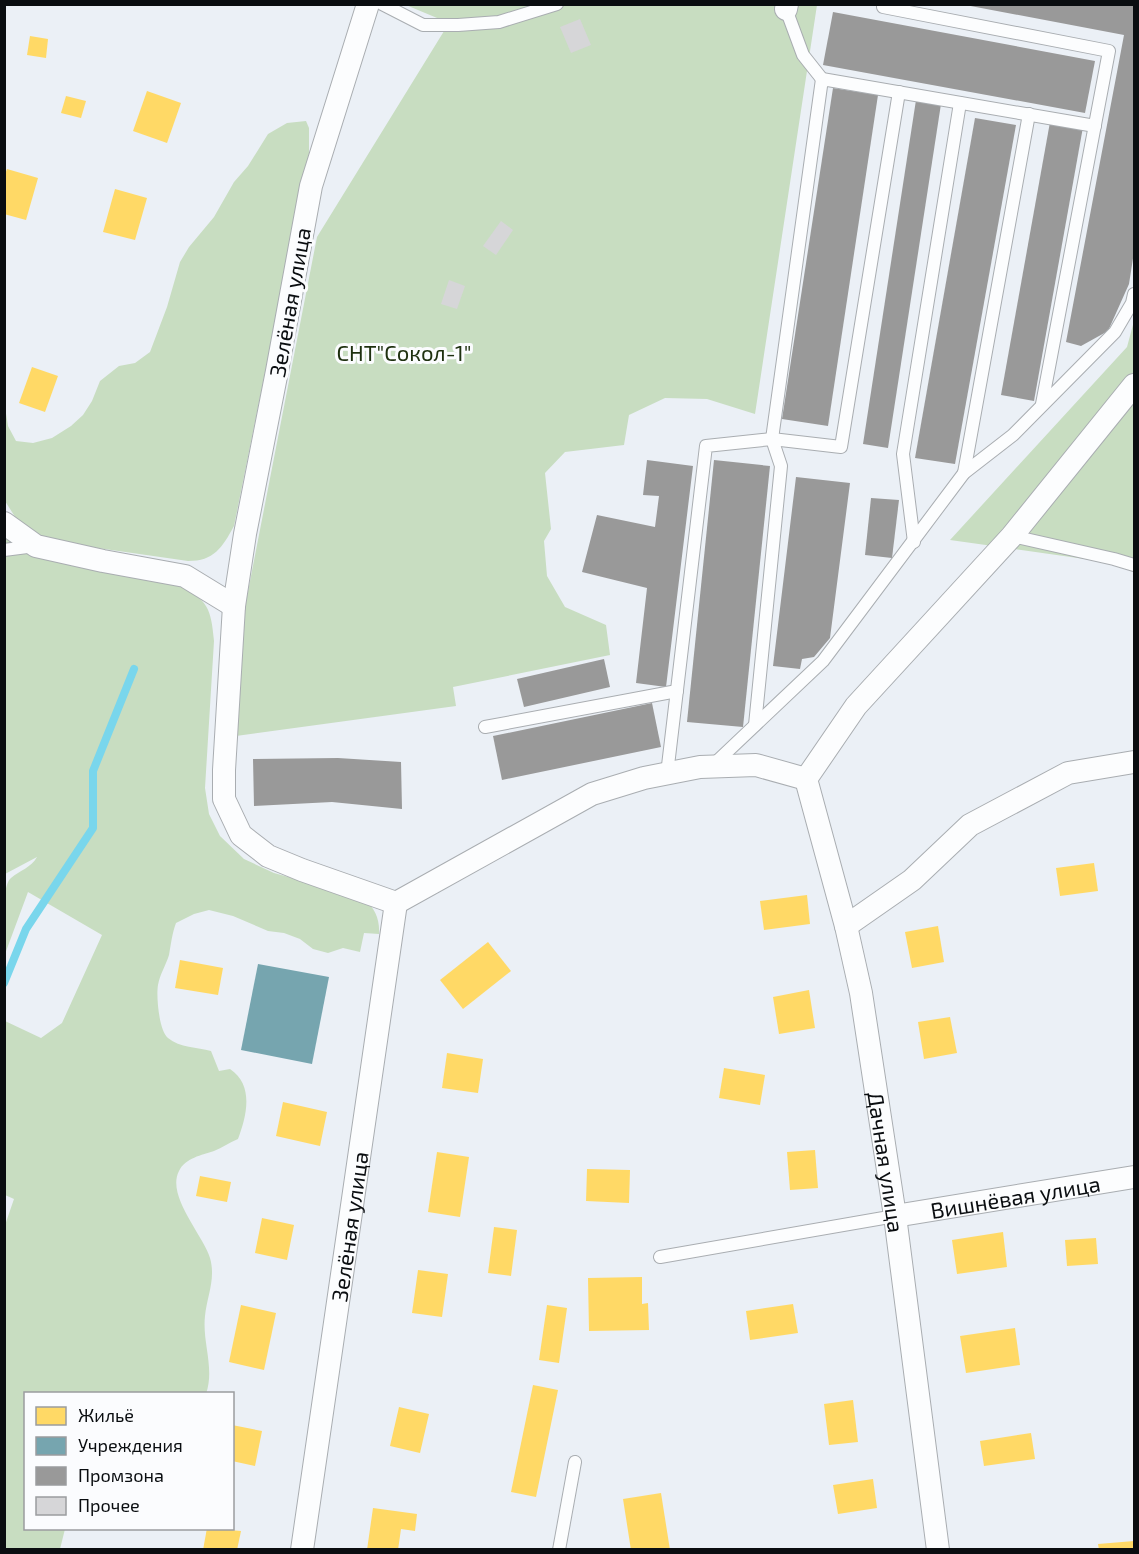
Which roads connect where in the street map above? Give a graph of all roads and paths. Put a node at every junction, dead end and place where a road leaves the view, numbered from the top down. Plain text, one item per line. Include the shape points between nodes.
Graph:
1 (368, 4) edge
2 (382, 4) edge
3 (557, 4) edge
4 (786, 7) edge
5 (883, 7) dead end
6 (822, 79) junction
7 (898, 92) junction
8 (960, 102) junction
9 (1029, 114) junction
10 (1095, 126) junction
11 (1134, 294) edge
12 (1134, 385) edge
13 (1042, 404) junction
14 (772, 439) junction
15 (964, 473) junction
16 (4, 523) edge
17 (1012, 536) junction
18 (914, 542) junction
19 (36, 546) junction
20 (4, 550) edge
21 (1134, 566) edge
22 (234, 606) junction
23 (677, 691) junction
24 (755, 725) junction
25 (485, 727) dead end
26 (1134, 762) edge
27 (711, 767) junction
28 (667, 774) junction
29 (806, 779) junction
30 (396, 903) junction
31 (846, 926) junction
32 (1134, 1177) edge
33 (896, 1216) junction
34 (660, 1257) dead end
35 (575, 1462) dead end
36 (302, 1550) edge
37 (559, 1550) edge
38 (938, 1550) edge

1 - 22 street, Зелёная улица via 311,186
2 - 3 lane via 423,25 499,22
4 - 6 lane via 803,55
5 - 10 lane via 1109,51
6 - 7 lane
6 - 14 lane
7 - 8 lane
7 - 14 lane via 841,447
8 - 9 lane
8 - 18 lane via 903,454
9 - 10 lane
9 - 15 lane
10 - 13 lane
11 - 13 lane via 1115,332
12 - 17 street
13 - 15 lane via 1013,435
14 - 23 lane via 706,446
14 - 24 lane via 781,466
15 - 18 lane
16 - 19 street
17 - 21 lane
17 - 29 street via 856,706
18 - 24 lane via 823,661
19 - 20 lane
19 - 22 street via 185,576
22 - 30 street, Зелёная улица via 224,799 241,835 268,856
23 - 25 lane
23 - 28 lane
24 - 27 lane
26 - 31 street via 1068,773 970,825 912,880
27 - 28 street
27 - 29 street via 756,765
28 - 30 street via 592,794
29 - 31 street, Дачная улица
30 - 36 street, Зелёная улица
31 - 33 street, Дачная улица via 861,993
32 - 33 street, Вишнёвая улица
33 - 34 lane
33 - 38 street, Дачная улица
35 - 37 lane

